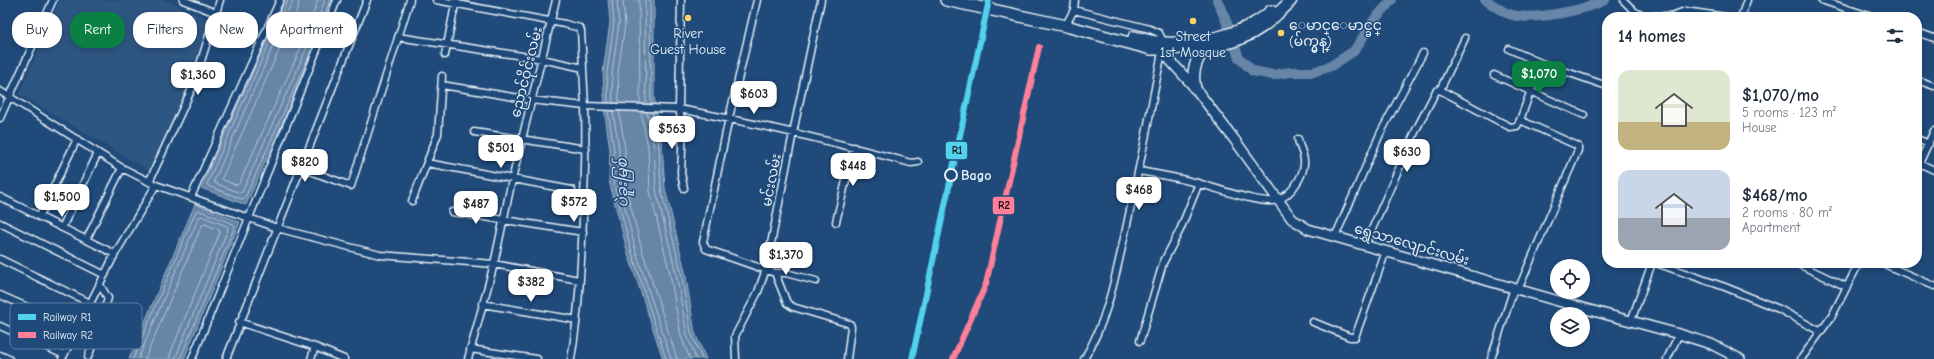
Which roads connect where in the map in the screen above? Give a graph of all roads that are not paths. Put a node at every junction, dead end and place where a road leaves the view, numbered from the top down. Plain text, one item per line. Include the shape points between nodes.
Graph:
1 (53, 0) edge
2 (183, 0) edge
3 (220, 0) edge
4 (280, 0) edge
5 (337, 0) edge
6 (367, 0) edge
7 (410, 0) edge
8 (436, 0) edge
9 (556, 0) edge
10 (681, 0) edge
11 (756, 0) edge
12 (821, 0) edge
13 (946, 0) edge
14 (972, 0) edge
15 (1076, 0) edge
16 (1283, 0) edge
17 (1291, 0) edge
18 (1747, 0) edge
19 (1821, 0) edge
20 (1624, 1) edge
21 (456, 2) edge
22 (982, 6) junction
23 (1074, 10) junction
24 (213, 12) edge
25 (216, 12) edge
26 (1635, 12) edge
27 (1743, 12) edge
28 (1857, 12) edge
29 (1023, 14) junction
30 (1068, 21) junction
31 (550, 22) junction
32 (1249, 30) junction
33 (1922, 34) edge
34 (398, 37) junction
35 (1465, 38) dead end
36 (1934, 38) edge
37 (1231, 39) junction
38 (447, 45) junction
39 (1161, 47) junction
40 (205, 48) edge
41 (1204, 48) junction
42 (1509, 49) dead end
43 (1423, 53) dead end
44 (445, 55) dead end
45 (542, 59) junction
46 (1541, 63) junction
47 (583, 68) junction
48 (1494, 75) dead end
49 (442, 76) dead end
50 (1922, 82) edge
51 (1602, 84) edge
52 (442, 85) junction
53 (1934, 86) edge
54 (1195, 88) junction
55 (0, 90) edge
56 (1440, 90) junction
57 (1531, 92) junction
58 (10, 96) junction
59 (531, 100) junction
60 (585, 106) junction
61 (679, 109) junction
62 (1584, 114) dead end
63 (0, 118) edge
64 (728, 118) junction
65 (1520, 120) junction
66 (1934, 131) edge
67 (474, 132) dead end
68 (792, 133) junction
69 (1298, 138) dead end
70 (77, 139) junction
71 (522, 140) junction
72 (1922, 141) edge
73 (1929, 144) junction
74 (854, 147) junction
75 (586, 149) junction
76 (98, 153) junction
77 (1922, 157) edge
78 (918, 162) dead end
79 (427, 163) junction
80 (1922, 166) edge
81 (122, 168) junction
82 (302, 168) junction
83 (1934, 170) edge
84 (1139, 171) junction
85 (512, 180) junction
86 (150, 182) junction
87 (1199, 183) junction
88 (156, 185) junction
89 (684, 188) dead end
90 (572, 190) dead end
91 (0, 197) edge
92 (191, 197) junction
93 (1279, 200) junction
94 (412, 201) dead end
95 (452, 212) dead end
96 (39, 217) junction
97 (248, 217) junction
98 (503, 221) junction
99 (836, 222) dead end
100 (0, 223) edge
101 (62, 228) junction
102 (277, 228) junction
103 (583, 232) junction
104 (1335, 236) junction
105 (86, 240) junction
106 (1365, 245) junction
107 (1386, 251) junction
108 (115, 254) junction
109 (0, 259) edge
110 (494, 264) junction
111 (1650, 268) edge
112 (1670, 268) edge
113 (1807, 268) edge
114 (1856, 268) edge
115 (1893, 268) edge
116 (766, 270) junction
117 (775, 273) junction
118 (105, 276) junction
119 (580, 280) junction
120 (816, 281) dead end
121 (100, 285) junction
122 (1934, 286) edge
123 (1847, 287) junction
124 (1516, 289) junction
125 (0, 295) edge
126 (18, 303) edge
127 (88, 303) edge
128 (91, 303) edge
129 (106, 303) edge
130 (482, 304) junction
131 (577, 320) junction
132 (1631, 321) junction
133 (239, 322) junction
134 (1313, 322) dead end
135 (0, 326) edge
136 (10, 331) edge
137 (1821, 332) junction
138 (1679, 334) junction
139 (1140, 341) dead end
140 (315, 347) junction
141 (47, 349) edge
142 (91, 349) edge
143 (470, 349) junction
144 (0, 355) edge
145 (63, 357) edge
146 (88, 357) dead end
147 (1668, 358) edge
148 (9, 359) edge
149 (192, 359) edge
150 (226, 359) edge
151 (311, 359) edge
152 (344, 359) edge
153 (468, 359) edge
154 (537, 359) edge
155 (571, 359) edge
156 (736, 359) edge
157 (847, 359) edge
158 (1084, 359) edge
159 (1491, 359) edge
160 (1740, 359) edge
161 (1800, 359) edge

1 - 58 street
2 - 24 street
3 - 25 street
4 - 92 street
5 - 97 street
6 - 82 street
7 - 34 street
8 - 21 street
9 - 31 street, ညောင်ဝိုင်းလမ်း
10 - 61 street
11 - 64 street
12 - 68 street, မင်းလမ်း
13 - 22 highway
14 - 22 highway
15 - 23 street
16 - 32 highway
17 - 32 highway via 1270,21
18 - 27 street
19 - 28 street
20 - 26 street
21 - 31 street
21 - 38 street
22 - 29 highway
23 - 30 street
23 - 39 street via 1150,29 1159,33
29 - 30 highway
29 - 39 highway
30 - 39 highway
31 - 45 street, ညောင်ဝိုင်းလမ်း
31 - 47 street via 577,26 582,30
32 - 37 highway
33 - 36 street
34 - 38 street
34 - 82 street via 351,186
35 - 56 street
37 - 39 highway
37 - 41 highway
38 - 44 street
38 - 45 street
39 - 41 highway
39 - 54 street, ရွှေသာလျောင်းလမ်း
39 - 84 street
40 - 86 street via 194,84
41 - 54 highway via 1195,64
42 - 46 street
43 - 104 street via 1380,134
45 - 47 street
45 - 59 street, ညောင်ဝိုင်းလမ်း
46 - 51 street
46 - 57 street
47 - 60 street
48 - 57 street
49 - 52 street
50 - 53 street
52 - 59 street
52 - 79 street via 438,134
54 - 93 street, ရွှေသာလျောင်းလမ်း
55 - 58 street
56 - 65 street via 1510,127 1517,126
56 - 106 street via 1434,94 1416,130
57 - 62 street
57 - 65 street
58 - 63 street
58 - 70 street
59 - 60 street
59 - 71 street, ညောင်ဝိုင်းလမ်း
60 - 61 street
60 - 75 street
61 - 64 street
61 - 89 street via 683,128 681,173
64 - 68 street
64 - 116 street via 703,242 706,249
65 - 124 street via 1578,146 1578,150
66 - 73 street
67 - 71 street
68 - 74 street
68 - 116 street, မင်းလမ်း
69 - 93 street via 1299,148 1304,154 1304,165 1295,186
70 - 76 street
70 - 96 street
71 - 75 street
71 - 85 street, ညောင်ဝိုင်းလမ်း
72 - 73 street
73 - 77 street
74 - 78 street via 911,163
74 - 99 street
75 - 103 street
76 - 81 street
76 - 101 street
79 - 85 street
79 - 94 street
80 - 83 street
81 - 86 street
81 - 105 street
82 - 102 street
84 - 87 street
84 - 158 street via 1113,287 1092,347
85 - 90 street
85 - 98 street, ညောင်ဝိုင်းလမ်း
86 - 88 street
87 - 93 street via 1259,200
87 - 139 street via 1163,263
88 - 92 street
88 - 108 street
91 - 96 street
92 - 97 street
93 - 104 street, ရွှေသာလျောင်းလမ်း via 1292,219 1308,229
95 - 98 street
96 - 101 street
97 - 102 street
97 - 149 street
98 - 103 street
98 - 110 street, ညောင်ဝိုင်းလမ်း
100 - 118 street
101 - 105 street
102 - 110 street via 380,255
102 - 133 street
103 - 119 street
104 - 106 street, ရွှေသာလျောင်းလမ်း
105 - 108 street
106 - 107 street, ရွှေသာလျောင်းလမ်း
107 - 124 street, ရွှေသာလျောင်းလမ်း
107 - 134 street via 1355,337
108 - 118 street
109 - 127 street
110 - 119 street
110 - 130 street, ညောင်ဝိုင်းလမ်း
111 - 132 street
112 - 137 street via 1772,307
113 - 123 street
114 - 123 street
115 - 122 street
116 - 117 street
116 - 156 street, မင်းလမ်း via 758,292 735,336
117 - 120 street via 786,273
117 - 157 street via 785,300 793,306 850,324
118 - 121 street
119 - 131 street
121 - 128 street
121 - 129 street via 108,298
123 - 137 street
124 - 132 street, ရွှေသာလျောင်းလမ်း
124 - 159 street
125 - 126 street
130 - 131 street
130 - 143 street, ညောင်ဝိုင်းလမ်း
131 - 155 street
132 - 138 street, ရွှေသာလျောင်းလမ်း
133 - 140 street
133 - 150 street
135 - 136 street
137 - 161 street
138 - 147 street
138 - 160 street, ရွှေသာလျောင်းလမ်း via 1711,344
140 - 151 street
140 - 152 street
141 - 145 street
142 - 146 street
143 - 153 street, ညောင်ဝိုင်းလမ်း
143 - 154 street
144 - 148 street

